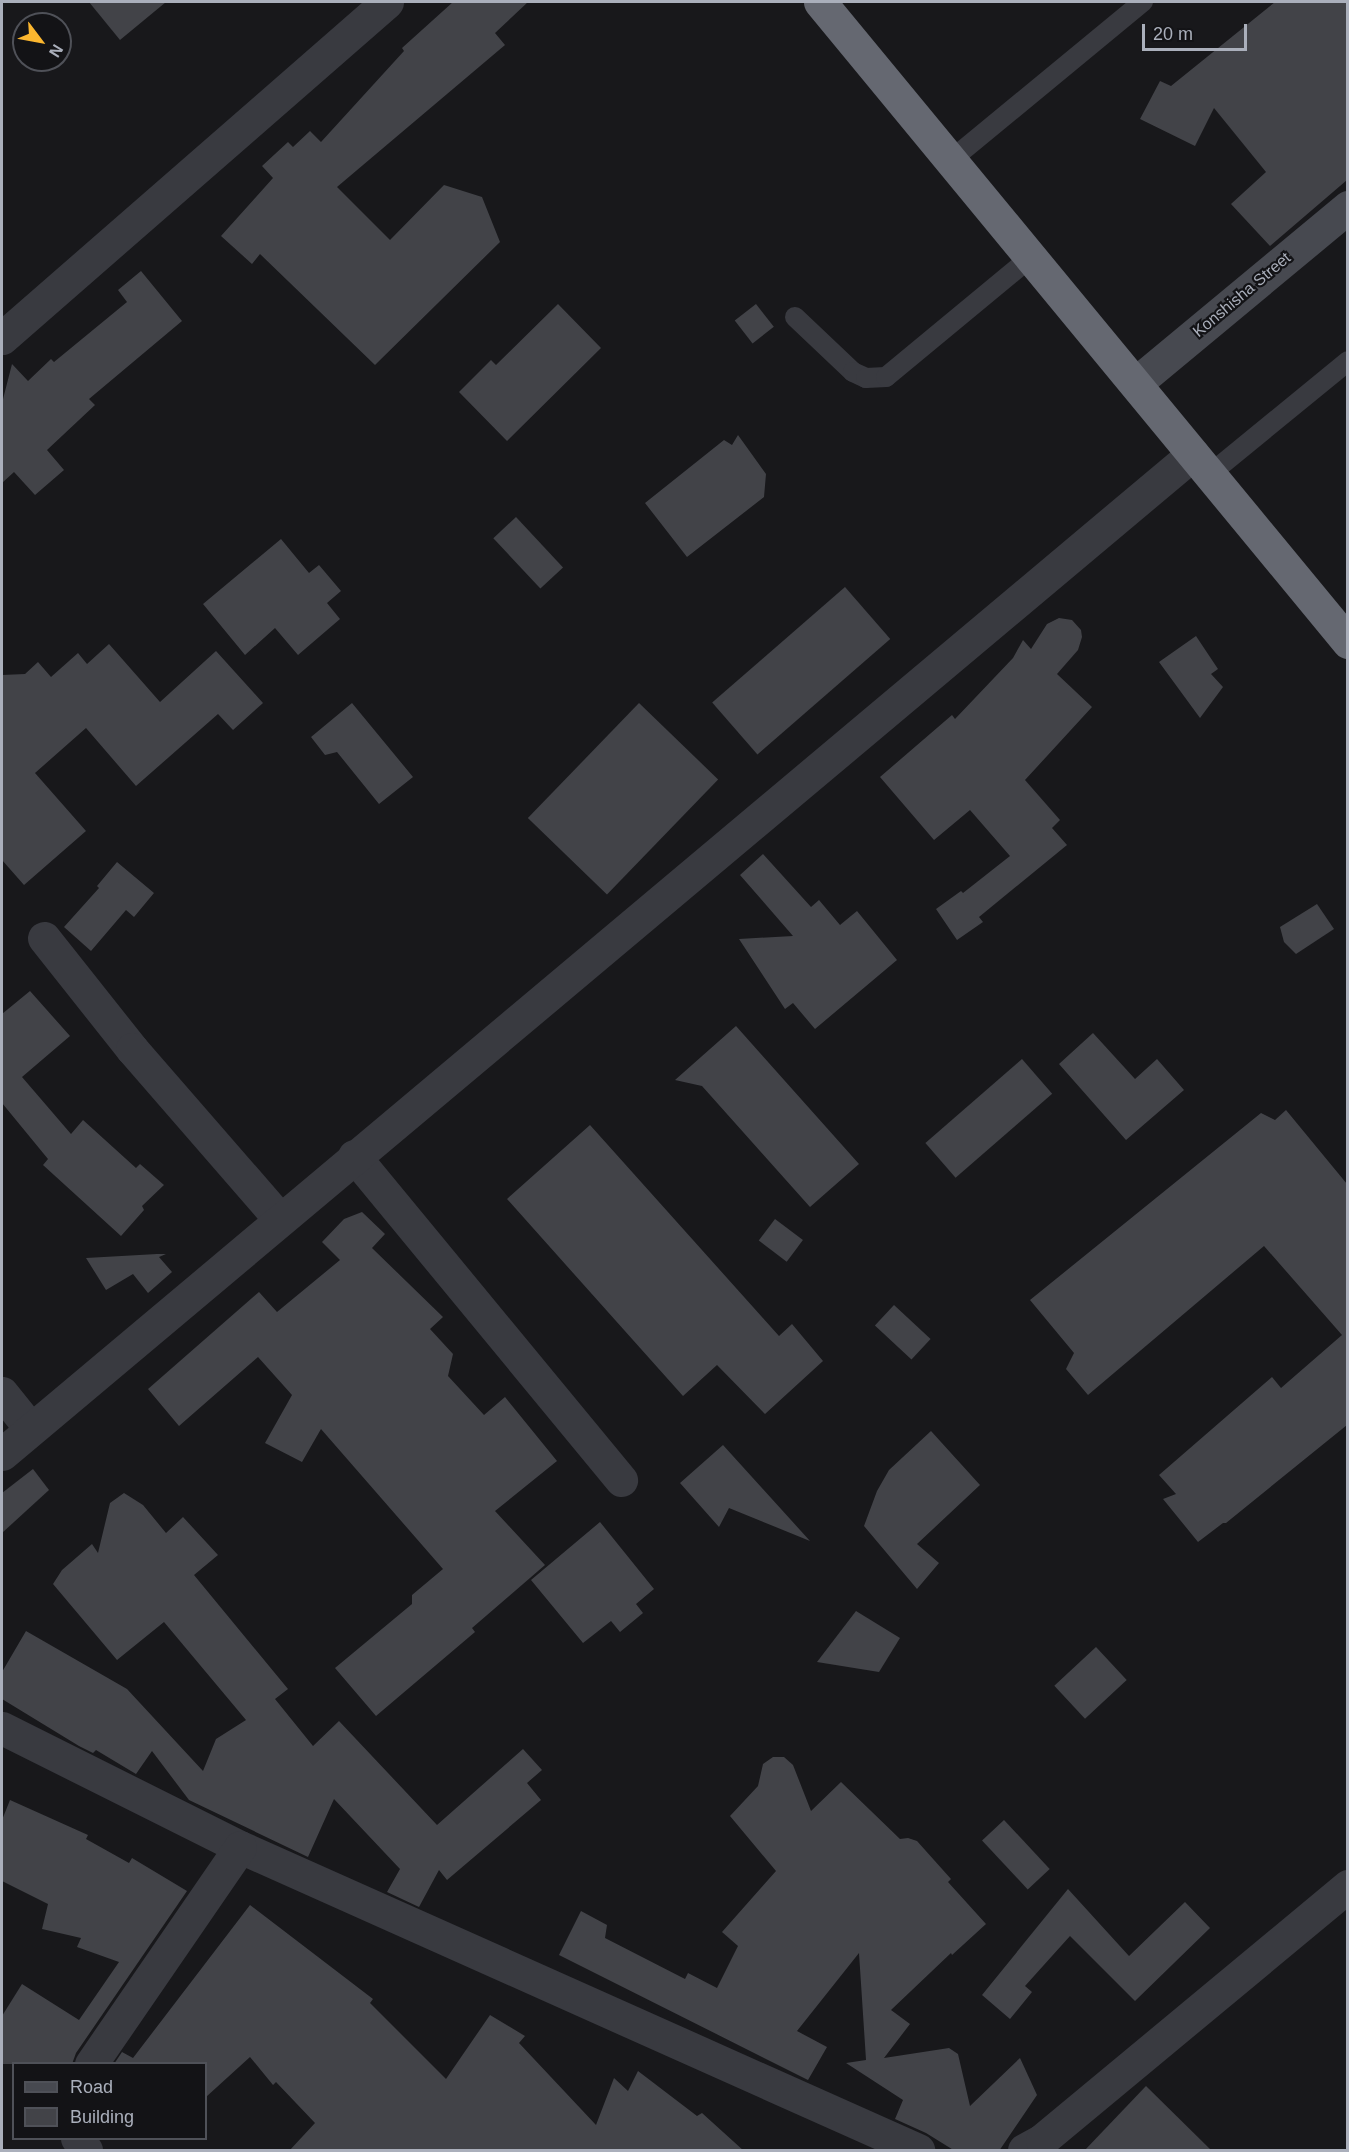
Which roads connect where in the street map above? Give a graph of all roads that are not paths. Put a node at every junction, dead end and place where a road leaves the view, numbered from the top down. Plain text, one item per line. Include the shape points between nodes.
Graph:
1 (387, 2) edge
2 (820, 2) edge
3 (1143, 2) edge
4 (951, 160) junction
5 (1347, 207) edge
6 (1031, 256) junction
7 (795, 317) dead end
8 (2, 338) edge
9 (1347, 361) edge
10 (1136, 383) junction
11 (1201, 464) junction
12 (1347, 642) edge
13 (44, 939) dead end
14 (354, 1156) junction
15 (280, 1219) junction
16 (2, 1393) edge
17 (30, 1428) junction
18 (2, 1454) edge
19 (621, 1480) dead end
20 (2, 1728) edge
21 (240, 1847) junction
22 (1347, 1886) edge
23 (92, 2062) edge
24 (918, 2151) edge
25 (1024, 2151) edge

1 - 8 street
2 - 4 highway
3 - 4 lane
4 - 6 highway
5 - 10 street, Konshisha Street
6 - 7 lane via 885,377 866,378 853,372
6 - 10 highway
9 - 11 lane
10 - 11 highway
11 - 12 highway
11 - 14 street
13 - 15 street via 132,1049
14 - 15 street
14 - 19 street
15 - 17 street
16 - 17 street
17 - 18 street
20 - 21 street
21 - 23 street
21 - 24 street
22 - 25 street

